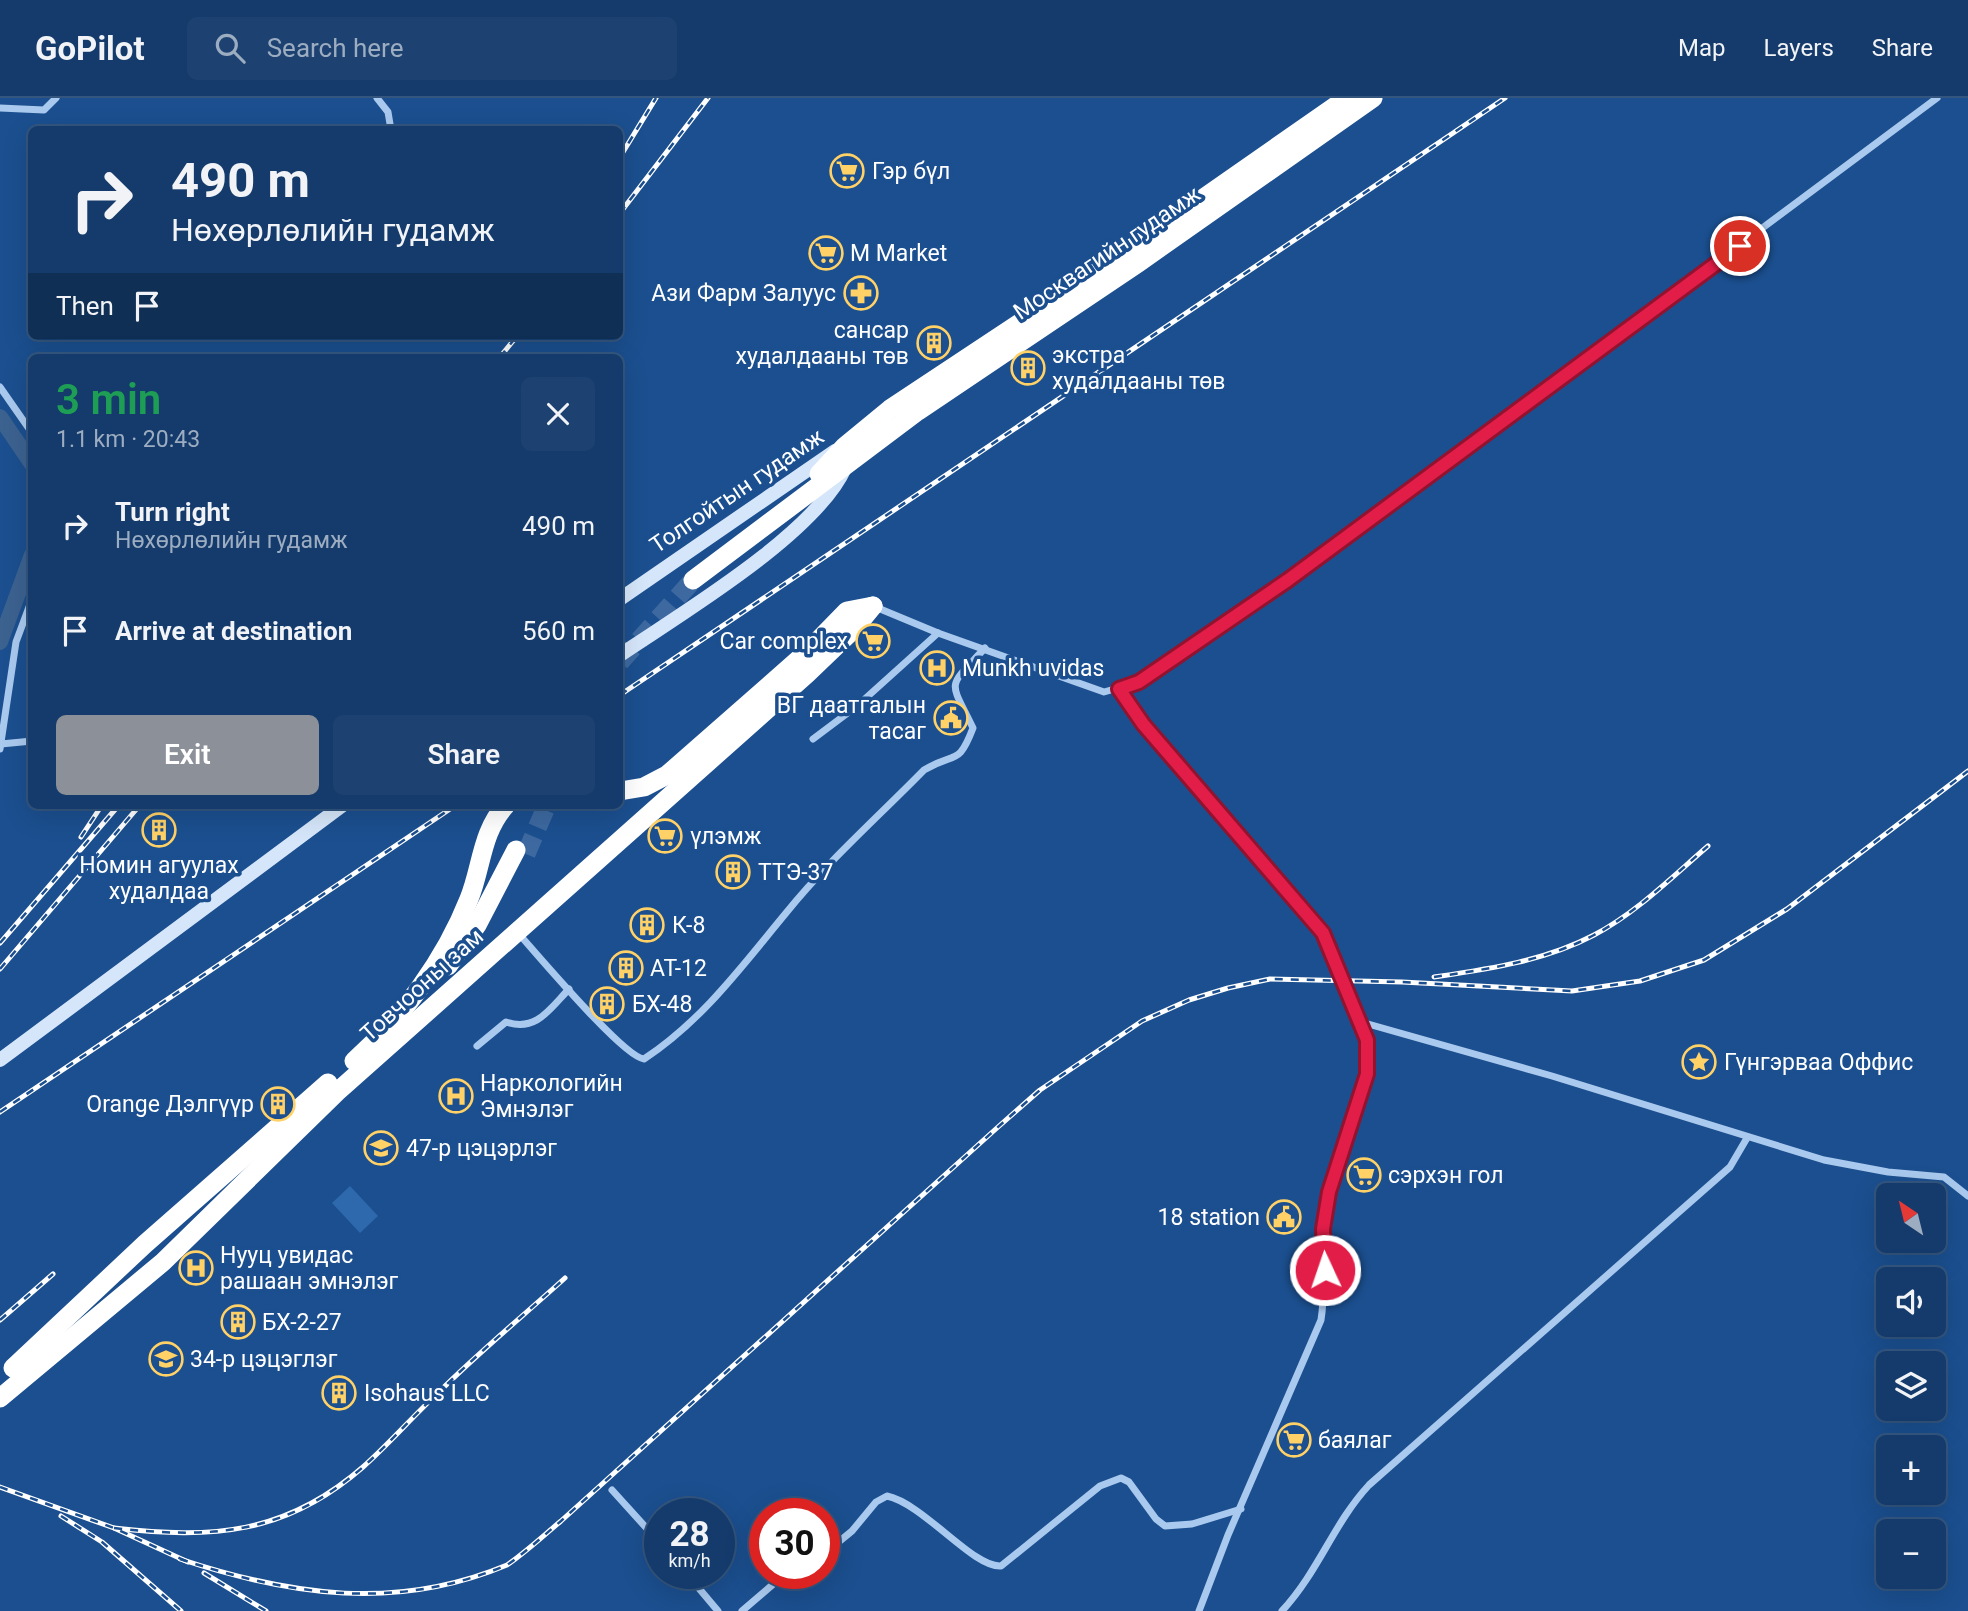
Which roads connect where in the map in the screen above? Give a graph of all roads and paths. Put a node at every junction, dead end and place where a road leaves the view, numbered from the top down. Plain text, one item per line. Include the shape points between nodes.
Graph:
1 (55, 98) edge
2 (377, 98) edge
3 (1347, 98) edge
4 (1373, 98) edge
5 (1937, 98) edge
6 (0, 108) edge
7 (390, 126) edge
8 (0, 387) edge
9 (28, 427) edge
10 (845, 446) junction
11 (845, 468) junction
12 (623, 596) edge
13 (873, 606) junction
14 (28, 610) edge
15 (938, 633) junction
16 (985, 649) junction
17 (623, 653) edge
18 (1119, 689) junction
19 (813, 739) dead end
20 (28, 741) edge
21 (1, 744) edge
22 (0, 749) edge
23 (623, 790) edge
24 (338, 809) edge
25 (503, 809) edge
26 (518, 932) junction
27 (569, 989) junction
28 (411, 999) junction
29 (439, 1003) junction
30 (1361, 1022) junction
31 (477, 1046) dead end
32 (0, 1060) edge
33 (1747, 1138) junction
34 (1968, 1196) edge
35 (0, 1381) edge
36 (0, 1398) edge
37 (612, 1490) dead end
38 (1241, 1509) junction
39 (644, 1525) edge
40 (840, 1541) edge
41 (699, 1589) edge
42 (768, 1589) edge
43 (718, 1611) edge
44 (742, 1611) edge
45 (1199, 1611) edge
46 (1282, 1611) edge

1 - 6 street via 44,110
2 - 7 street
3 - 10 highway, Москвагийн гудамж
4 - 11 highway, Москвагийн гудамж via 918,411
5 - 18 street via 1288,580 1139,682
8 - 9 street
10 - 11 highway, Москвагийн гудамж via 826,469 687,578
10 - 12 main road, Толгойтын гудамж
11 - 17 main road, Толгойтын гудамж via 831,494 759,559
13 - 15 street
13 - 23 highway via 847,611 683,763 652,784
13 - 26 highway, Товчооны зам via 825,657
14 - 21 street via 16,642
15 - 16 street
15 - 19 street
16 - 18 street via 1104,692
16 - 27 street via 956,681 954,695 973,728 963,753 924,770 787,912 727,987 668,1041 644,1059 637,1059
18 - 30 street via 1143,724 1323,933
20 - 21 street
21 - 22 street
24 - 32 main road
25 - 28 highway, Товчооны зам via 489,827 456,930
26 - 27 street
26 - 29 highway, Товчооны зам
27 - 31 street via 536,1021 522,1027 506,1022
28 - 29 highway via 436,982 521,852 495,917 442,989
28 - 35 highway, Товчооны зам via 370,1047 145,1244
29 - 36 highway, Товчооны зам via 272,1153 163,1262
30 - 33 street
30 - 38 street via 1367,1040 1367,1074 1329,1192 1323,1229 1321,1320
33 - 34 street via 1824,1160 1944,1177
33 - 46 street via 1730,1167 1369,1485 1346,1511 1310,1579
37 - 39 street
38 - 40 street via 1192,1524 1165,1526 1121,1478 1100,1486 1001,1566 992,1567 934,1522 887,1496
38 - 45 street
41 - 43 street
42 - 44 street

